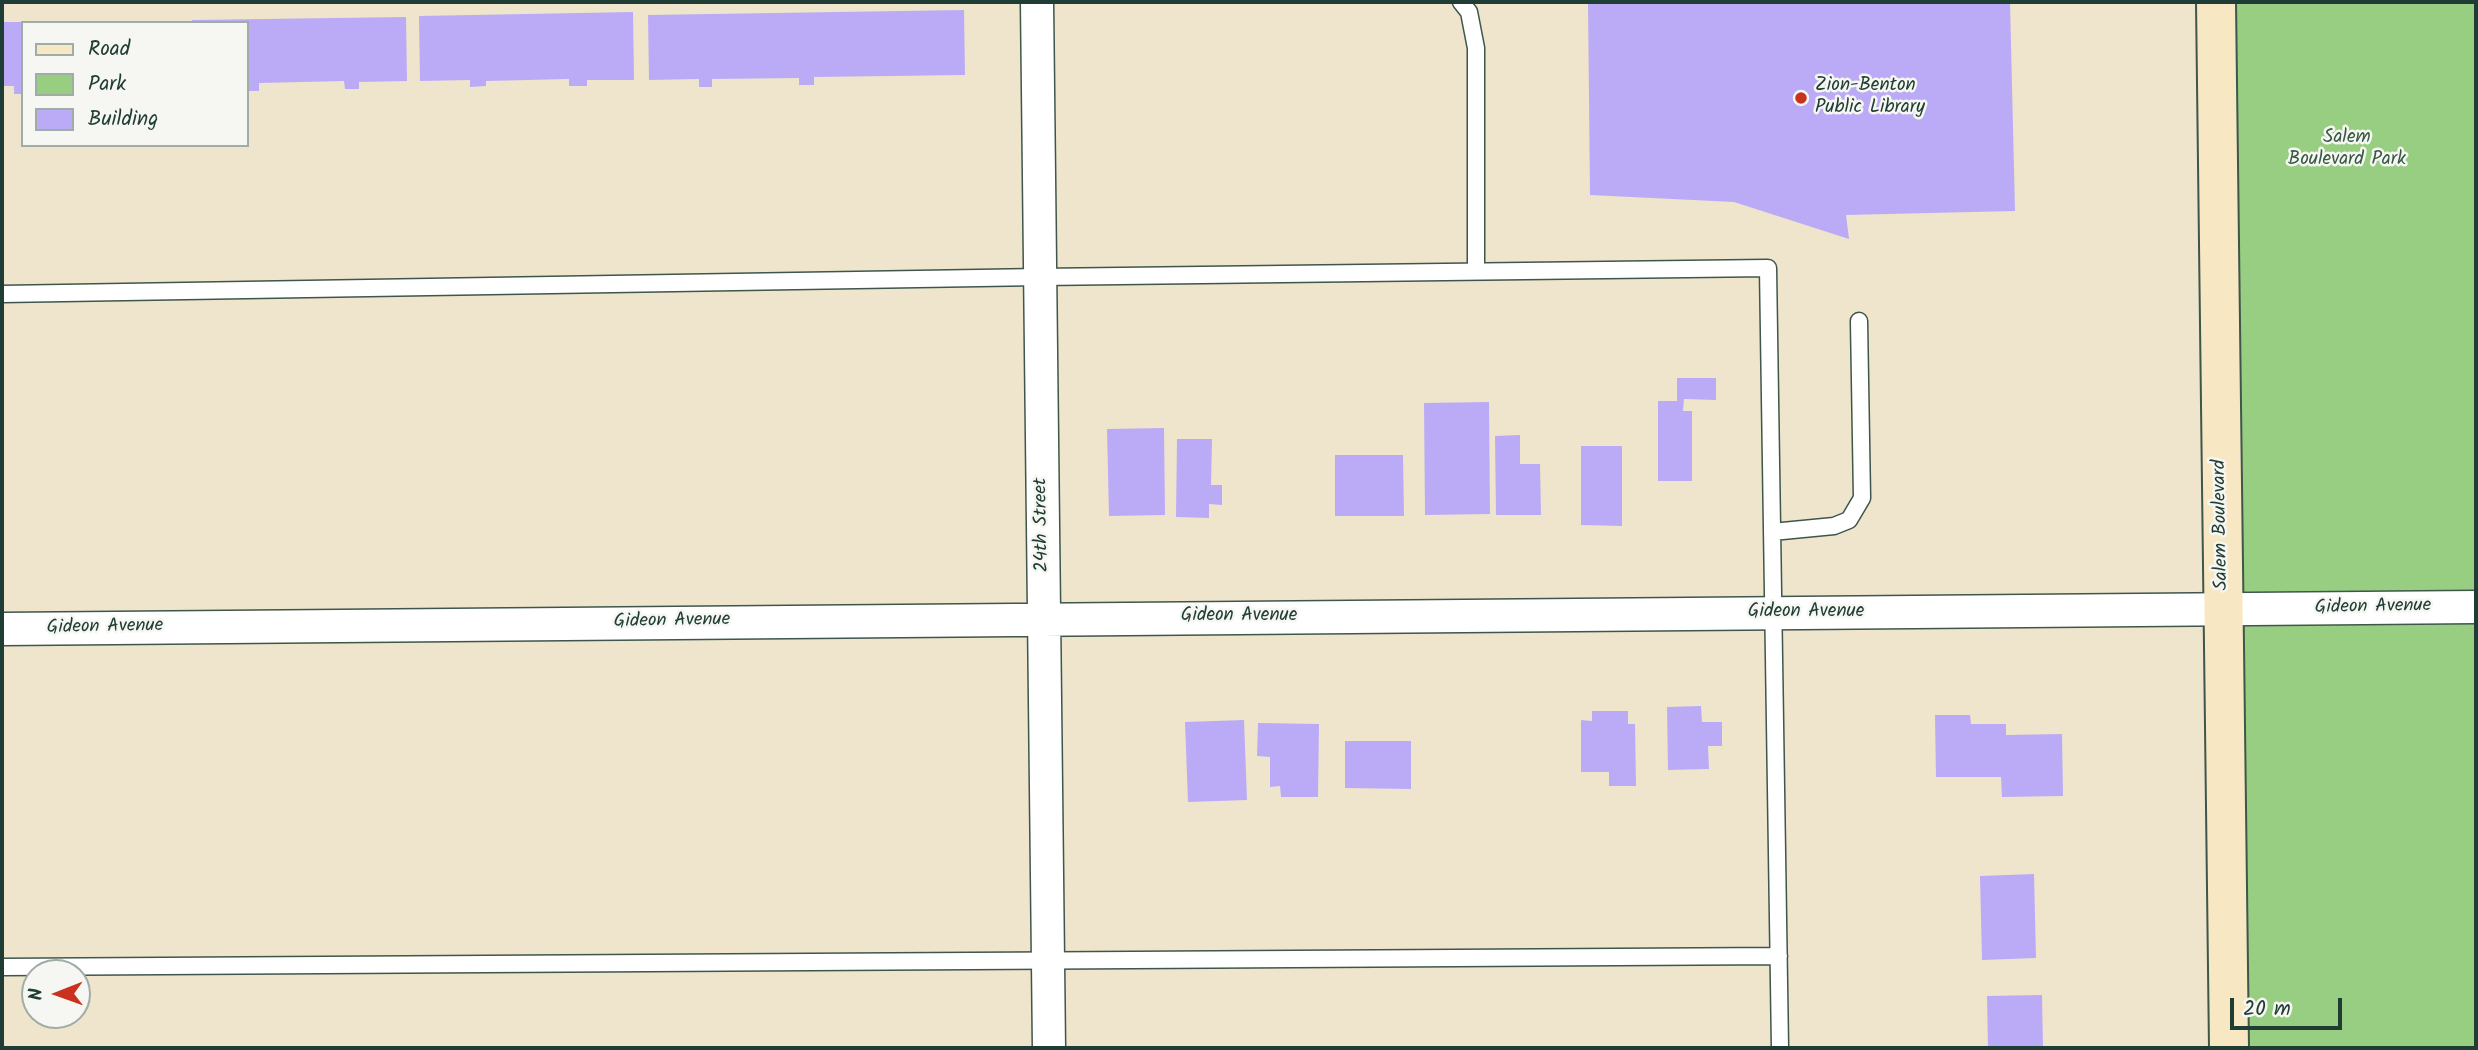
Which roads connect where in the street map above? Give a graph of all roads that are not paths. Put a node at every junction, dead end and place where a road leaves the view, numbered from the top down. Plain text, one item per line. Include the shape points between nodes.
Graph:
1 (1037, 2) edge
2 (1461, 2) edge
3 (2216, 2) edge
4 (1476, 271) junction
5 (1040, 277) junction
6 (2, 294) edge
7 (1859, 321) dead end
8 (1772, 532) junction
9 (2476, 607) edge
10 (2223, 609) junction
11 (1774, 613) junction
12 (1044, 618) junction
13 (2, 629) edge
14 (1779, 956) junction
15 (1048, 961) junction
16 (2, 967) edge
17 (1049, 1048) edge
18 (1780, 1048) edge
19 (2229, 1048) edge

1 - 5 street, 24th Street
2 - 4 lane via 1469,12 1476,48
3 - 10 street, Salem Boulevard
4 - 5 lane
4 - 8 lane via 1768,268
5 - 6 lane
5 - 12 street, 24th Street
7 - 8 lane via 1862,498 1849,520 1834,526
8 - 11 lane
9 - 10 street, Gideon Avenue
10 - 11 street, Gideon Avenue
10 - 19 street, Salem Boulevard
11 - 12 street, Gideon Avenue
11 - 14 lane
12 - 13 street, Gideon Avenue
12 - 15 street, 24th Street
14 - 15 lane
14 - 18 lane
15 - 16 lane
15 - 17 street, 24th Street

